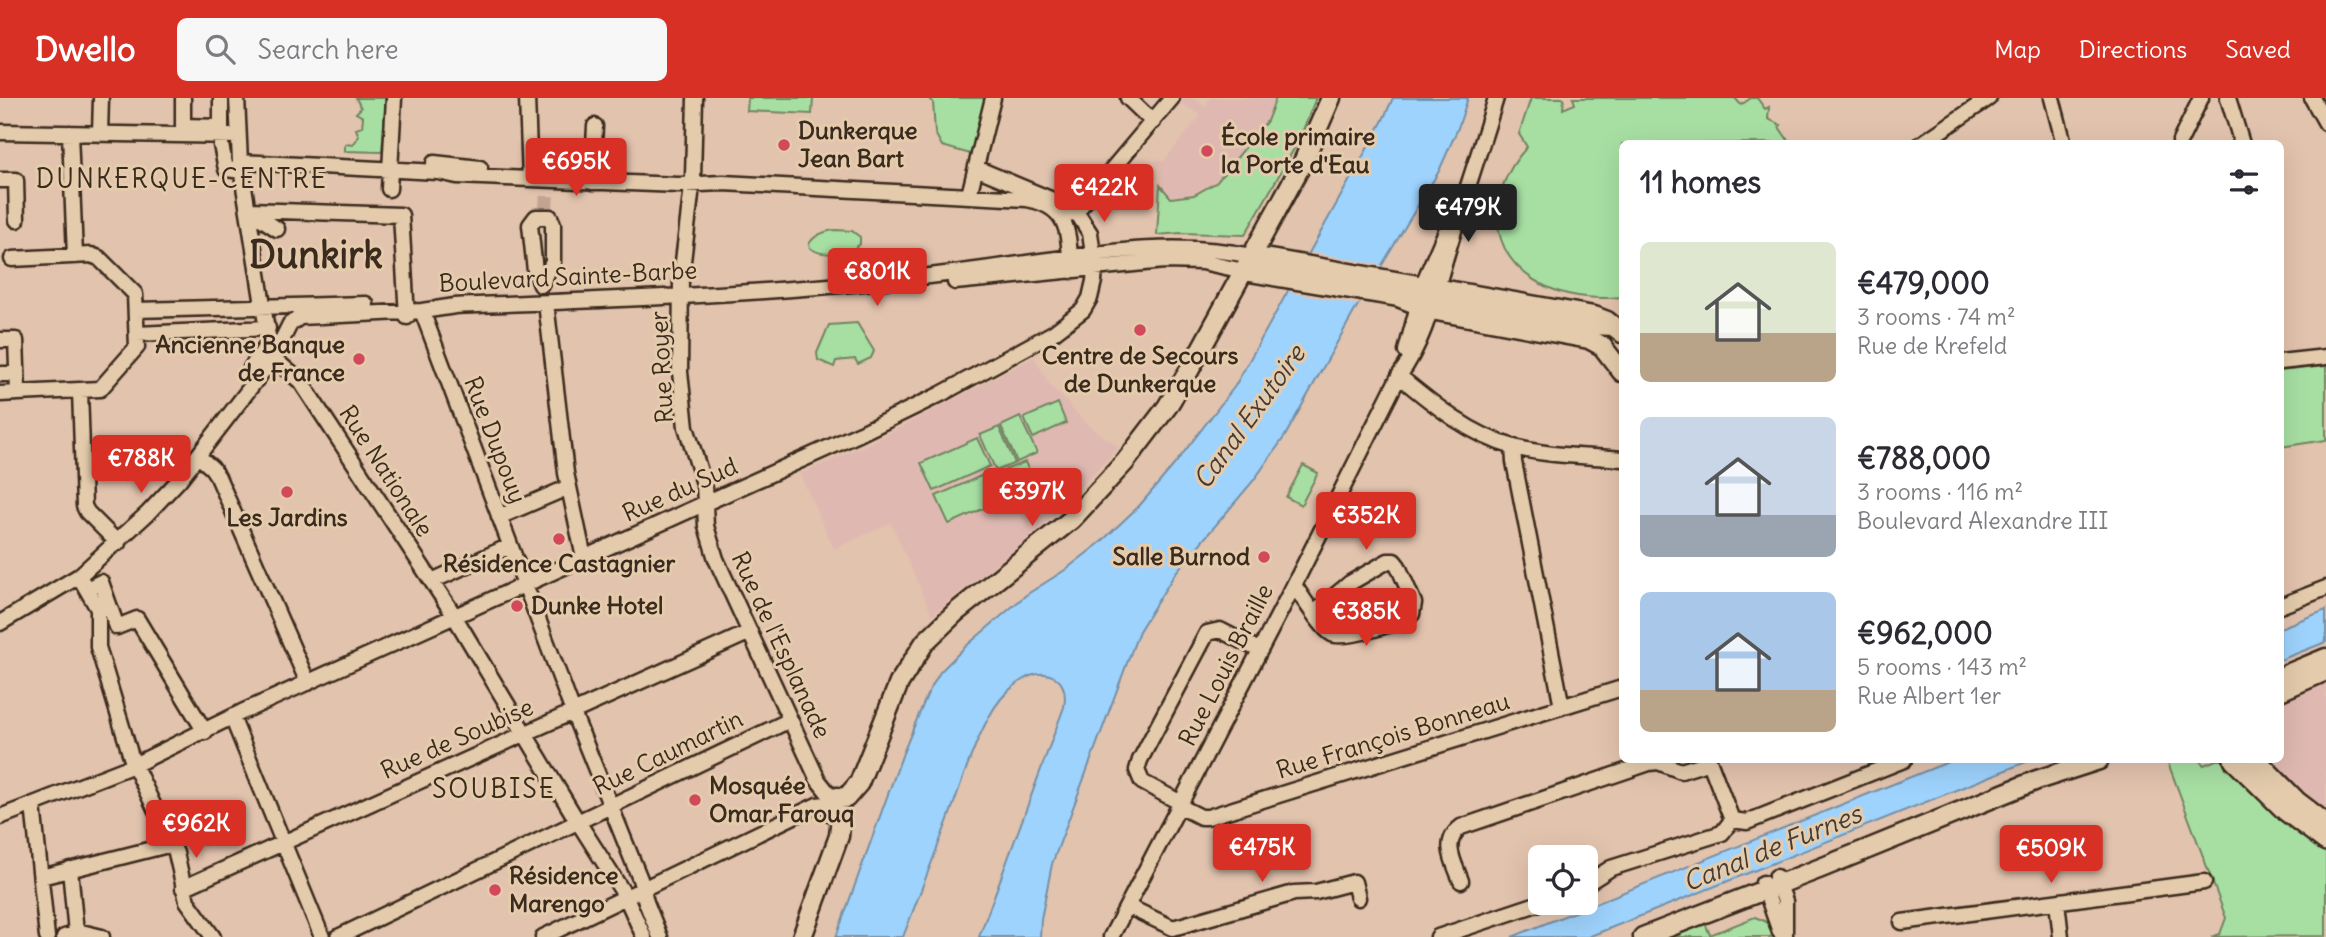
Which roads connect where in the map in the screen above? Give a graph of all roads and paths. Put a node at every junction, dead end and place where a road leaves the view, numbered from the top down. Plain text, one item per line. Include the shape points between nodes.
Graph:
1 (101, 98) edge
2 (183, 98) edge
3 (222, 98) edge
4 (237, 98) edge
5 (394, 98) edge
6 (527, 98) edge
7 (695, 98) edge
8 (993, 98) edge
9 (1128, 98) edge
10 (1172, 98) edge
11 (1331, 98) edge
12 (1496, 98) edge
13 (1989, 98) edge
14 (2052, 98) edge
15 (2202, 98) edge
16 (2228, 98) edge
17 (2312, 98) edge
18 (1153, 122) junction
19 (2326, 123) edge
20 (594, 126) dead end
21 (221, 131) junction
22 (238, 131) junction
23 (0, 132) edge
24 (71, 133) junction
25 (100, 134) junction
26 (1928, 140) edge
27 (2063, 140) edge
28 (2181, 140) edge
29 (2241, 140) edge
30 (241, 166) junction
31 (391, 166) junction
32 (976, 168) junction
33 (530, 175) junction
34 (592, 177) junction
35 (0, 180) edge
36 (692, 185) junction
37 (969, 195) junction
38 (389, 202) junction
39 (249, 210) junction
40 (1076, 212) junction
41 (1060, 214) junction
42 (17, 220) dead end
43 (277, 229) dead end
44 (75, 256) junction
45 (12, 259) dead end
46 (1094, 261) junction
47 (1070, 264) junction
48 (1248, 264) junction
49 (541, 285) junction
50 (1427, 298) junction
51 (681, 300) junction
52 (545, 305) junction
53 (265, 306) junction
54 (136, 310) junction
55 (407, 311) junction
56 (422, 311) junction
57 (1619, 325) edge
58 (1619, 326) edge
59 (1619, 329) edge
60 (137, 334) junction
61 (0, 340) edge
62 (271, 343) junction
63 (1606, 352) junction
64 (2326, 357) edge
65 (2284, 362) edge
66 (1619, 368) edge
67 (255, 372) dead end
68 (0, 374) edge
69 (18, 374) junction
70 (1399, 376) junction
71 (80, 391) junction
72 (21, 393) junction
73 (0, 394) edge
74 (1513, 447) junction
75 (198, 456) junction
76 (1619, 459) edge
77 (569, 487) junction
78 (705, 503) junction
79 (499, 517) junction
80 (117, 542) junction
81 (510, 546) junction
82 (584, 558) junction
83 (79, 576) junction
84 (432, 581) junction
85 (1295, 582) junction
86 (525, 584) junction
87 (2326, 588) edge
88 (87, 589) junction
89 (2284, 604) edge
90 (1317, 611) junction
91 (454, 616) junction
92 (0, 623) edge
93 (750, 632) junction
94 (1259, 650) junction
95 (2326, 657) edge
96 (2326, 671) edge
97 (2284, 675) edge
98 (308, 682) junction
99 (1619, 689) edge
100 (2284, 689) edge
101 (1562, 707) junction
102 (574, 712) junction
103 (232, 717) junction
104 (790, 720) junction
105 (205, 732) junction
106 (524, 734) junction
107 (1649, 763) edge
108 (1663, 763) edge
109 (1703, 763) edge
110 (1710, 763) edge
111 (1896, 763) edge
112 (2055, 763) edge
113 (2090, 763) edge
114 (2237, 763) edge
115 (2252, 763) edge
116 (2259, 763) edge
117 (134, 765) junction
118 (2296, 801) junction
119 (838, 804) junction
120 (1180, 804) junction
121 (33, 805) junction
122 (610, 806) junction
123 (0, 817) edge
124 (1732, 820) junction
125 (578, 822) junction
126 (2326, 824) edge
127 (2326, 841) edge
128 (283, 843) junction
129 (172, 844) junction
130 (70, 869) junction
131 (1598, 876) edge
132 (41, 877) junction
133 (1461, 881) dead end
134 (2204, 882) dead end
135 (1771, 884) junction
136 (183, 887) junction
137 (643, 889) junction
138 (626, 897) junction
139 (1358, 898) dead end
140 (2057, 902) junction
141 (1128, 906) junction
142 (1528, 907) edge
143 (1902, 922) dead end
144 (70, 935) edge
145 (47, 937) edge
146 (102, 937) edge
147 (214, 937) edge
148 (322, 937) edge
149 (338, 937) edge
150 (543, 937) edge
151 (644, 937) edge
152 (660, 937) edge
153 (802, 937) edge
154 (1111, 937) edge
155 (1438, 937) edge
156 (1628, 937) edge
157 (1643, 937) edge
158 (1783, 937) edge
159 (2061, 937) edge

1 - 25 street
2 - 21 street via 183,126
3 - 21 street
4 - 22 street
5 - 31 street
6 - 33 street
7 - 36 street, Rue Royer
8 - 32 street
9 - 18 street
10 - 18 street
11 - 48 main road via 1303,162
12 - 50 street, Rue Louis Braille
13 - 26 street
14 - 27 street
15 - 28 street
16 - 29 street
17 - 19 street
18 - 40 street
20 - 34 street
21 - 22 street
21 - 25 street
21 - 30 street via 226,170
22 - 30 street
23 - 24 street
24 - 25 street
24 - 44 street
30 - 31 street
30 - 39 street
31 - 33 street
31 - 38 street
32 - 37 street
32 - 40 street
33 - 34 street via 547,180
34 - 36 street
35 - 42 street via 16,180
36 - 37 street
36 - 51 street, Rue Royer
37 - 41 street via 1034,200
38 - 39 street
38 - 55 street via 401,215
39 - 43 street
39 - 53 street
40 - 41 street
40 - 46 street via 1090,233
41 - 47 street
44 - 45 street
44 - 54 street via 99,258 134,292
46 - 47 street, Boulevard Sainte-Barbe
46 - 48 street, Boulevard Sainte-Barbe
46 - 48 street, Boulevard Sainte-Barbe via 1137,249 1193,249 1220,250
46 - 78 street, Rue du Sud via 1093,288 1086,305 1060,329 911,410
47 - 51 street, Boulevard Sainte-Barbe via 834,295
48 - 50 main road, Boulevard Sainte-Barbe
48 - 119 main road via 1172,399 1118,471 1066,525 948,618 920,649 899,683 859,783
49 - 49 street via 553,260 553,224 546,213 530,223
49 - 52 street
50 - 57 main road via 1589,315
50 - 58 street via 1587,327
50 - 63 main road via 1585,338
50 - 70 street, Rue Louis Braille
51 - 52 street, Boulevard Sainte-Barbe
51 - 78 street, Rue Royer via 684,410
52 - 56 street, Boulevard Sainte-Barbe
52 - 77 street
53 - 54 street
53 - 55 street
53 - 62 street
54 - 60 street
55 - 56 street, Boulevard Sainte-Barbe
55 - 62 street via 300,317
56 - 79 street, Rue Dupouy
59 - 63 street
60 - 62 street
60 - 71 street via 136,350 102,388
61 - 69 street via 16,340
62 - 67 street via 251,368
62 - 75 street
62 - 84 street, Rue Nationale
63 - 66 main road
64 - 65 street
68 - 69 street
69 - 72 street
70 - 74 street via 1461,423
70 - 85 street, Rue Louis Braille
71 - 72 street
71 - 80 street via 85,508
72 - 73 street
74 - 76 street
74 - 101 street
75 - 80 street
75 - 98 street via 218,477
77 - 79 street
77 - 82 street
78 - 82 street, Rue du Sud
78 - 93 street, Rue de l'Esplanade via 710,544
79 - 81 street, Rue Dupouy
80 - 83 street
81 - 84 street
81 - 86 street, Rue Dupouy
82 - 86 street, Rue du Sud
83 - 88 street
83 - 92 street
84 - 91 street, Rue Nationale
85 - 90 street
85 - 94 street, Rue Louis Braille
86 - 91 street, Rue du Sud
86 - 102 street, Rue Dupouy
87 - 89 street
88 - 105 street via 101,582 117,627 137,619
88 - 117 street via 99,612 98,647
90 - 90 street via 1328,631 1340,635 1404,619 1414,606 1398,566 1388,561 1350,583
91 - 98 street, Rue du Sud
91 - 106 street, Rue Nationale
93 - 102 street, Rue de Soubise
93 - 104 street, Rue de l'Esplanade
94 - 120 street, Rue Louis Braille
94 - 120 street, Rue François Bonneau via 1220,630 1207,633 1146,748 1138,767 1140,779
95 - 97 main road
96 - 100 main road
98 - 103 street, Rue du Sud
99 - 101 street, Rue François Bonneau
101 - 120 street, Rue François Bonneau via 1208,817
102 - 106 street, Rue de Soubise
102 - 122 street, Rue Dupouy
103 - 105 street, Rue du Sud
103 - 128 street
104 - 119 street, Rue de l'Esplanade via 821,785
104 - 122 street, Rue Caumartin
105 - 117 street, Rue du Sud
106 - 125 street, Rue Nationale
106 - 128 street, Rue de Soubise
107 - 133 street via 1461,827 1449,844
108 - 109 street via 1681,771
110 - 124 street
111 - 124 street via 1747,822
112 - 135 main road
113 - 135 main road
114 - 127 highway via 2286,811
115 - 118 highway
116 - 118 highway
117 - 121 street, Rue du Sud
117 - 129 street
118 - 126 highway
119 - 137 street via 817,806
119 - 153 main road via 839,836
120 - 141 street, Rue Louis Braille
121 - 123 street, Rue du Sud
121 - 132 street
122 - 125 street, Rue Caumartin
122 - 137 street, Rue Dupouy
124 - 131 street via 1722,833 1611,868
125 - 138 street, Rue Nationale
125 - 149 street, Rue Caumartin
128 - 136 street, Rue de Soubise
128 - 148 street
129 - 130 street
129 - 136 street
130 - 132 street
130 - 144 street
132 - 145 street
134 - 140 street
135 - 156 main road
135 - 157 main road
135 - 158 street
136 - 147 street via 188,904
137 - 138 street
137 - 152 street, Rue Dupouy
138 - 150 street
138 - 151 street, Rue Nationale
139 - 141 street via 1354,882 1294,893 1173,928
140 - 143 street
140 - 159 street
141 - 154 street, Rue Louis Braille
142 - 155 street
144 - 146 street

